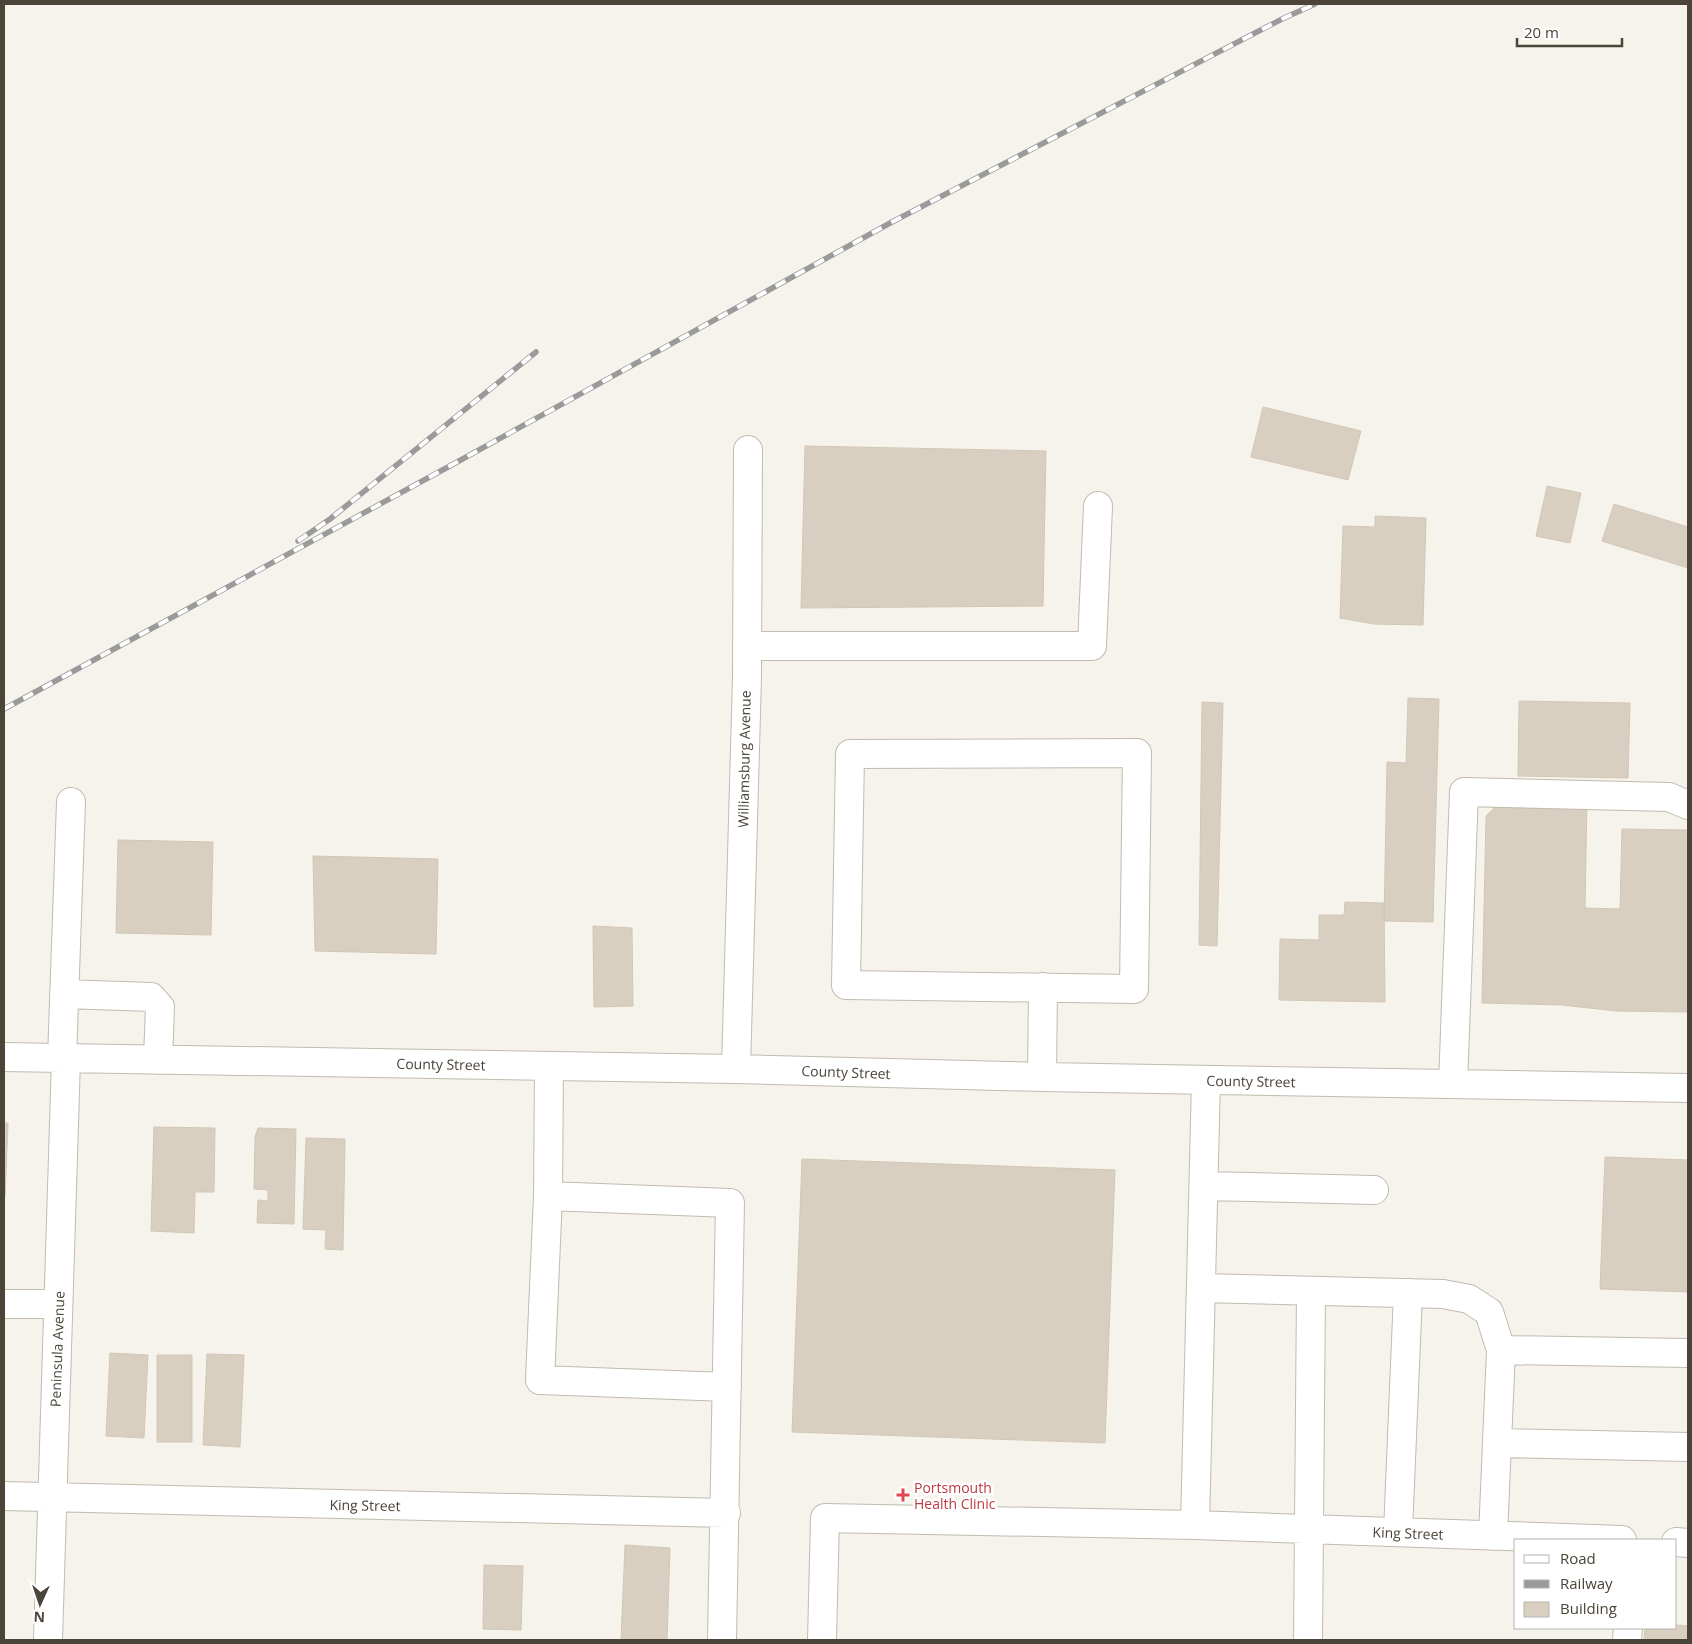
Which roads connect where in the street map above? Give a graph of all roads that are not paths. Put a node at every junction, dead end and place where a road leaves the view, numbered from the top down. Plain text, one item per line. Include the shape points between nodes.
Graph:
1 (748, 450) dead end
2 (1098, 506) dead end
3 (747, 646) junction
4 (70, 802) dead end
5 (1688, 805) edge
6 (1043, 988) junction
7 (64, 994) junction
8 (4, 1057) edge
9 (64, 1059) junction
10 (158, 1060) junction
11 (549, 1066) junction
12 (736, 1069) junction
13 (1042, 1077) junction
14 (1206, 1080) junction
15 (1453, 1084) junction
16 (1688, 1088) edge
17 (1204, 1186) junction
18 (1374, 1190) dead end
19 (548, 1196) junction
20 (1201, 1288) junction
21 (1311, 1290) junction
22 (1408, 1293) junction
23 (4, 1304) edge
24 (58, 1304) junction
25 (1501, 1350) junction
26 (1688, 1353) edge
27 (727, 1387) junction
28 (1497, 1443) junction
29 (1688, 1447) edge
30 (4, 1496) edge
31 (52, 1497) junction
32 (726, 1514) junction
33 (1195, 1525) junction
34 (1309, 1529) junction
35 (1398, 1532) junction
36 (1493, 1536) junction
37 (1590, 1539) edge
38 (48, 1640) edge
39 (722, 1640) edge
40 (822, 1640) edge
41 (1308, 1640) edge

1 - 3 street, Williamsburg Avenue
2 - 3 street via 1092,646
3 - 12 street, Williamsburg Avenue
4 - 7 street, Peninsula Avenue
5 - 15 street via 1669,797 1464,792
6 - 6 street via 846,985 850,754 1137,753 1134,989
6 - 13 street
7 - 9 street, Peninsula Avenue
7 - 10 street via 151,997 160,1007
8 - 9 street, County Street
9 - 10 street, County Street
9 - 24 street, Peninsula Avenue
10 - 11 street, County Street
11 - 12 street, County Street
11 - 19 street
12 - 13 street, County Street
13 - 14 street, County Street
14 - 15 street, County Street
14 - 17 street
15 - 16 street, County Street
17 - 18 street
17 - 20 street
19 - 27 street via 730,1203
19 - 27 street via 540,1380
20 - 21 street
20 - 33 street
21 - 22 street
21 - 34 street
22 - 25 street via 1469,1299 1489,1312
22 - 35 street
23 - 24 street
24 - 31 street, Peninsula Avenue
25 - 26 street
25 - 28 street
27 - 32 street
28 - 29 street
28 - 36 street
30 - 31 street, King Street
31 - 32 street, King Street
31 - 38 street, Peninsula Avenue
32 - 39 street
33 - 34 street, King Street
33 - 40 street, King Street via 825,1518
34 - 35 street, King Street
34 - 41 street
35 - 36 street, King Street
36 - 37 street, King Street

